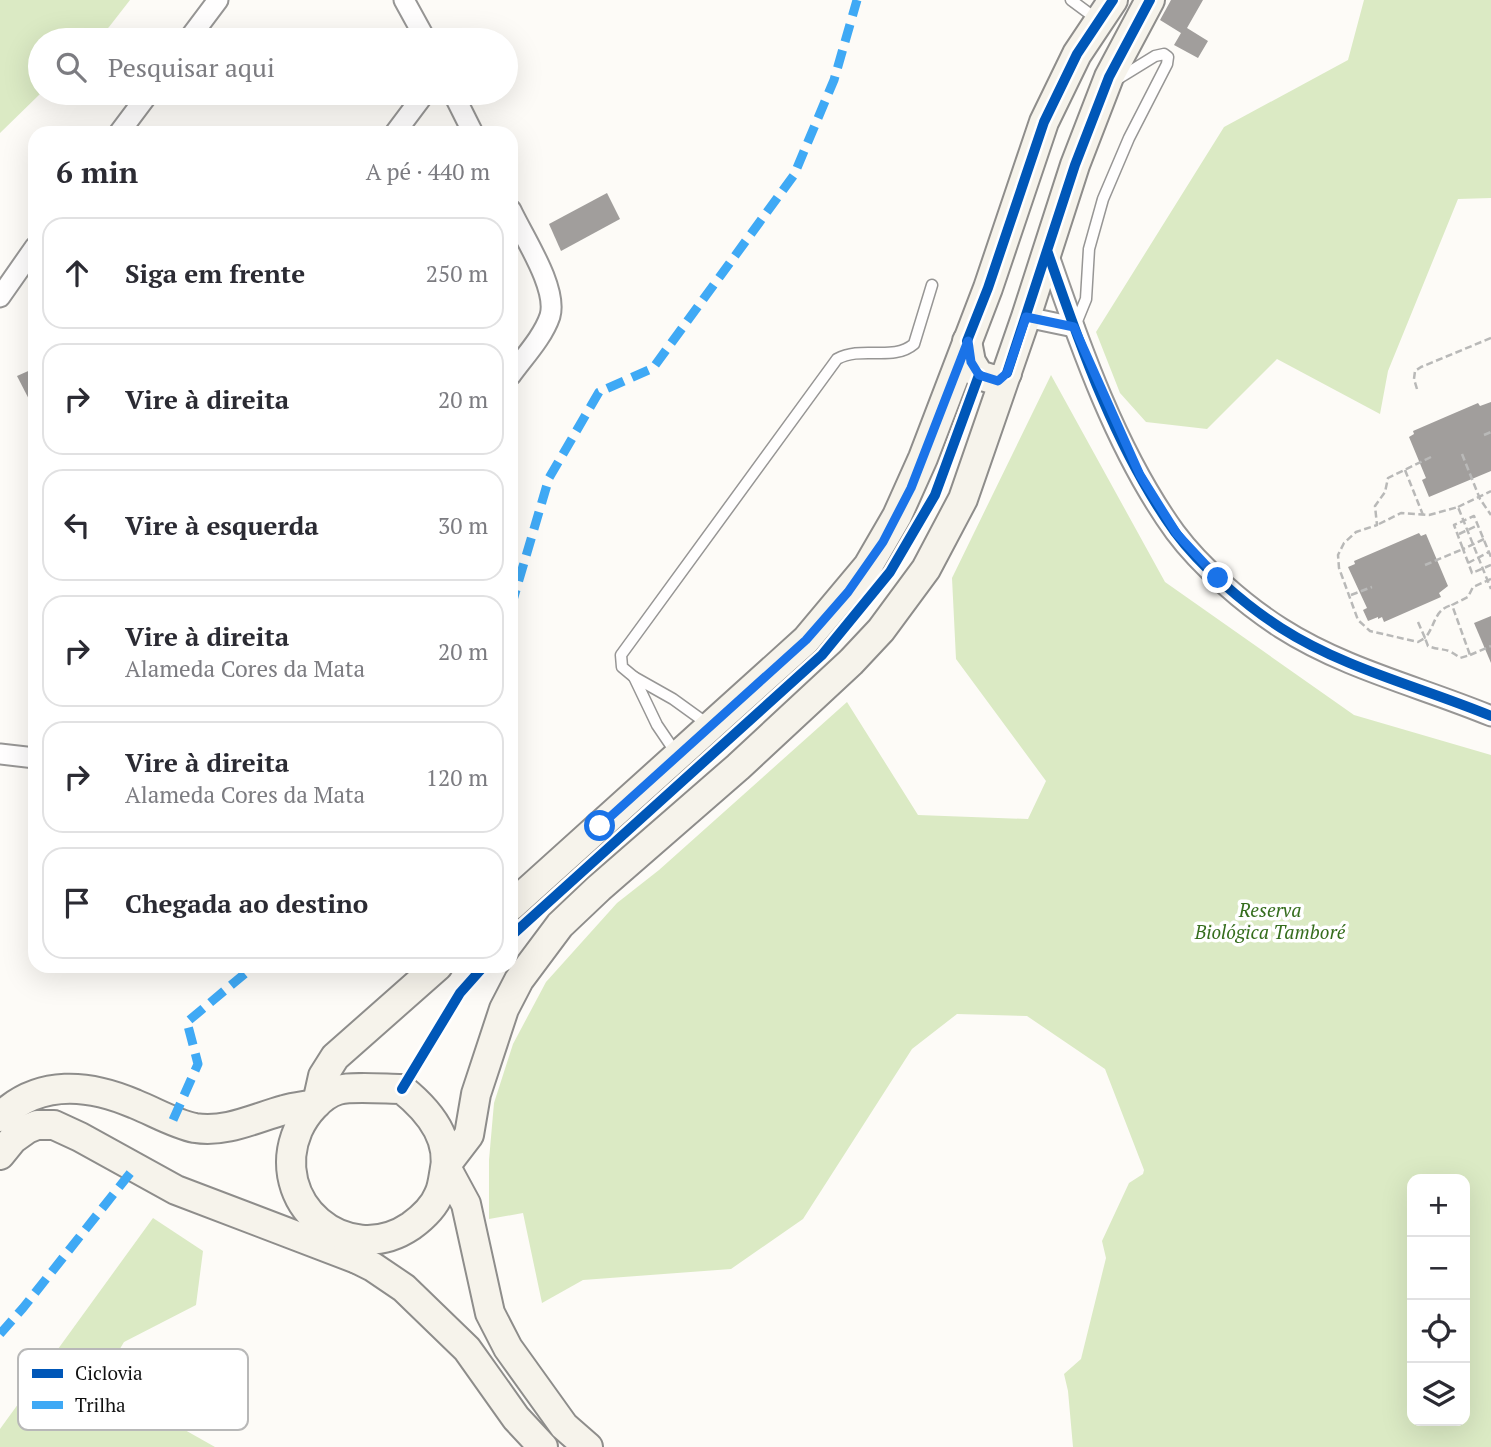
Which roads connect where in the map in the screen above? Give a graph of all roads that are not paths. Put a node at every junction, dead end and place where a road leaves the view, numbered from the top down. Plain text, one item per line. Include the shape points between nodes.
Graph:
1 (218, 0) edge
2 (404, 0) edge
3 (1071, 0) edge
4 (1150, 0) edge
5 (1106, 10) edge
6 (197, 28) edge
7 (419, 28) edge
8 (1106, 85) junction
9 (140, 105) edge
10 (416, 105) edge
11 (459, 105) edge
12 (124, 126) edge
13 (400, 126) edge
14 (470, 126) edge
15 (1019, 193) junction
16 (1061, 211) junction
17 (518, 224) edge
18 (1048, 253) junction
19 (28, 257) edge
20 (932, 285) dead end
21 (0, 297) edge
22 (1026, 317) junction
23 (1074, 327) junction
24 (968, 341) junction
25 (518, 365) edge
26 (1007, 373) junction
27 (634, 677) junction
28 (1491, 716) edge
29 (710, 725) junction
30 (0, 754) edge
31 (677, 755) junction
32 (28, 757) edge
33 (518, 900) edge
34 (430, 973) edge
35 (326, 1070) junction
36 (317, 1103) junction
37 (285, 1109) junction
38 (0, 1116) edge
39 (469, 1135) junction
40 (0, 1155) edge
41 (446, 1166) junction
42 (466, 1204) junction
43 (338, 1243) junction
44 (543, 1447) edge
45 (588, 1447) edge

1 - 6 street
2 - 7 street
3 - 5 lane
4 - 8 main road
5 - 15 main road via 1077,54 1054,102
8 - 16 main road
8 - 23 lane via 1156,56 1168,57 1104,199 1089,249 1086,299
9 - 12 street
10 - 13 street
11 - 14 street
15 - 16 main road via 1038,186 1054,191 1061,200
15 - 24 main road
16 - 18 main road
17 - 25 street via 550,290 550,316
18 - 22 main road
18 - 23 street
19 - 21 street
20 - 27 lane via 914,344 907,350 848,352 837,359 621,655 622,667
22 - 23 street
22 - 26 main road
23 - 28 street via 1140,475 1177,534 1218,578 1281,628 1326,652
24 - 26 main road via 971,362 979,375 998,381
24 - 29 main road via 911,488 868,566 806,640
26 - 39 main road via 963,499 926,569 881,630 795,715 560,925 519,980 490,1045
27 - 29 lane
27 - 31 lane
29 - 31 main road
30 - 32 street
31 - 33 main road
34 - 35 main road via 351,1041
35 - 36 main road
35 - 37 main road
36 - 37 main road
36 - 41 main road via 338,1090 402,1089 432,1117 443,1141
36 - 43 main road via 297,1132 290,1166 294,1188 305,1208
37 - 38 main road via 220,1128 195,1128 112,1096 57,1089 31,1095
39 - 41 main road
39 - 42 main road
40 - 43 main road via 27,1129 54,1125 176,1190
41 - 42 main road
41 - 43 main road via 439,1195 407,1229 371,1241
42 - 45 main road via 490,1313 508,1348 564,1426
43 - 44 main road via 404,1288 467,1349 516,1418

